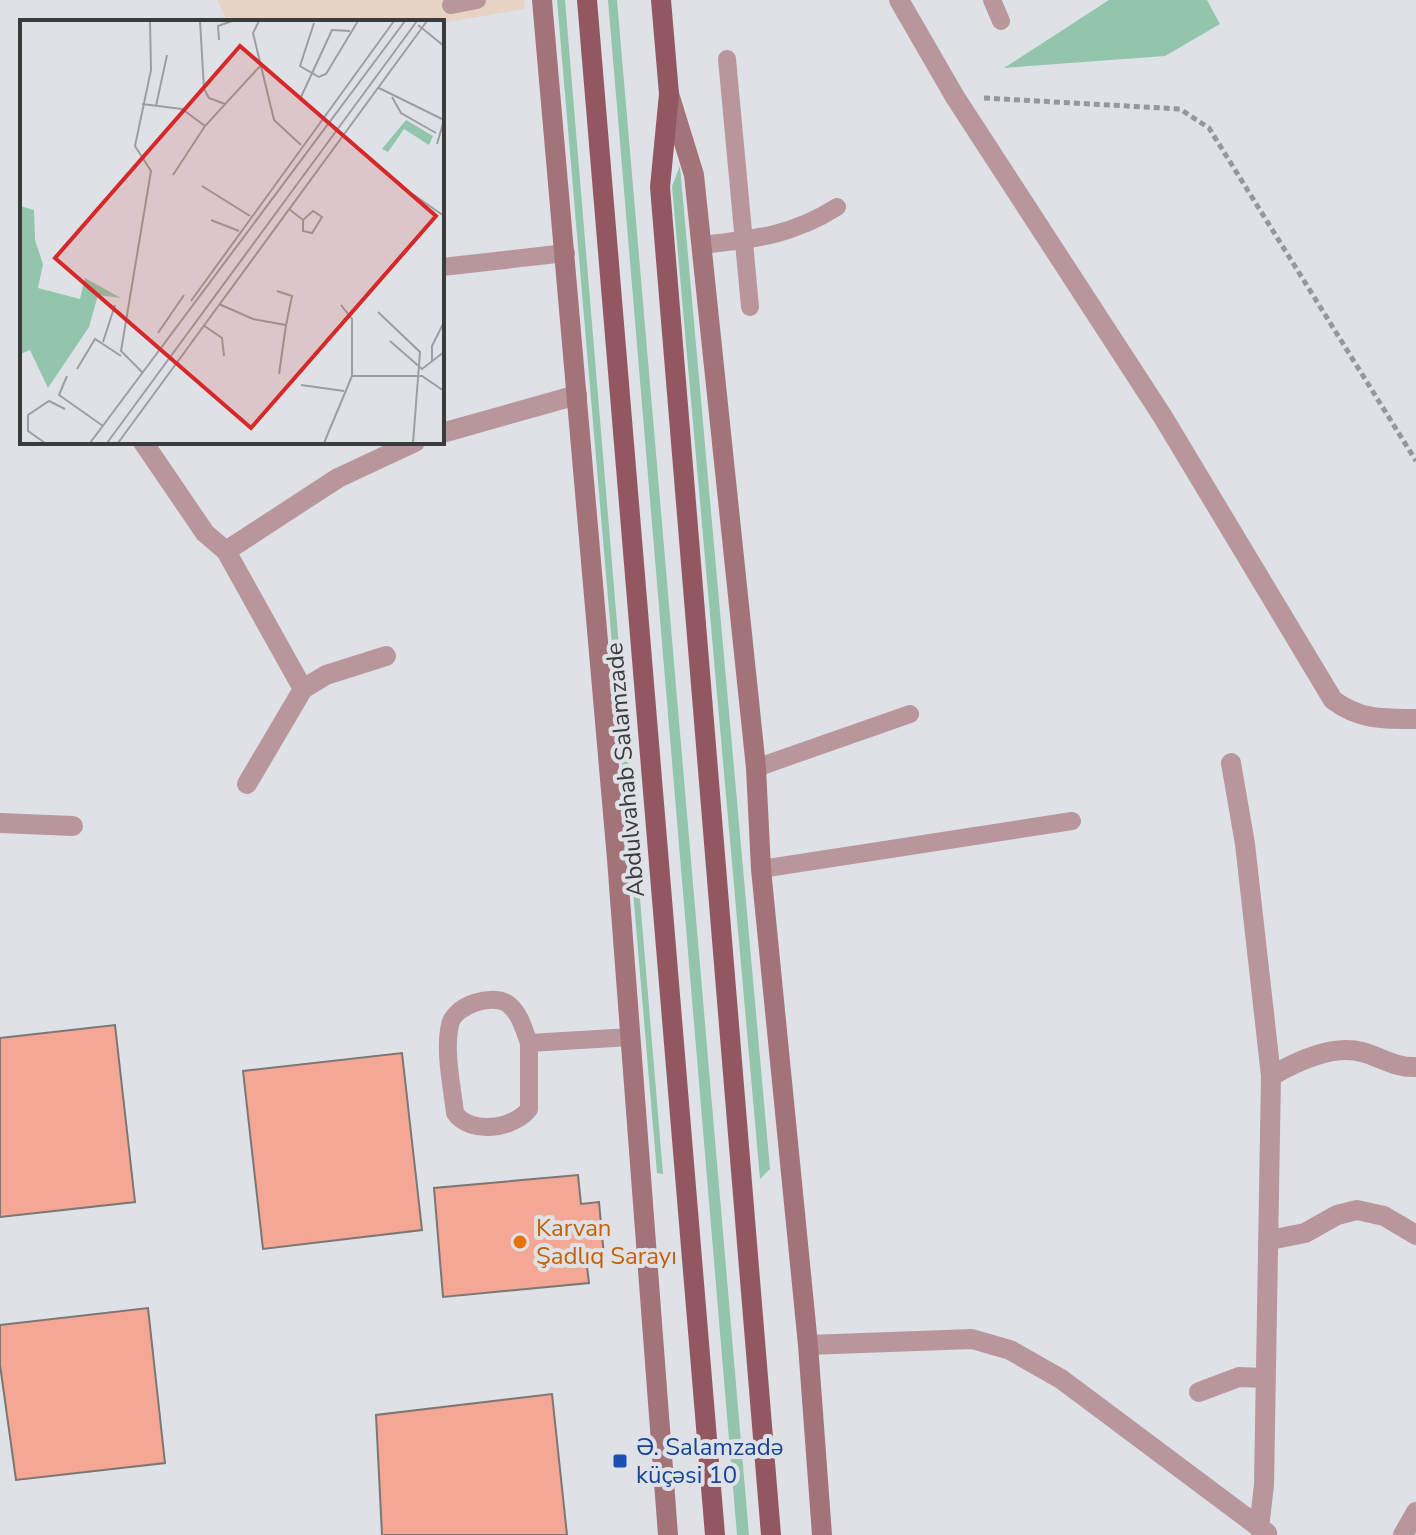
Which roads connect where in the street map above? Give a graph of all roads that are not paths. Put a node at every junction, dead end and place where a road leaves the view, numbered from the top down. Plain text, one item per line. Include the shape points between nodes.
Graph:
1 (477, 0) edge
2 (542, 0) edge
3 (587, 0) edge
4 (661, 0) edge
5 (899, 0) edge
6 (992, 0) edge
7 (451, 5) dead end
8 (1001, 21) dead end
9 (727, 59) dead end
10 (669, 94) junction
11 (837, 207) dead end
12 (744, 240) junction
13 (701, 245) junction
14 (566, 253) junction
15 (444, 267) edge
16 (750, 307) dead end
17 (577, 395) junction
18 (444, 432) edge
19 (144, 444) edge
20 (411, 444) edge
21 (226, 551) junction
22 (386, 656) dead end
23 (303, 689) junction
24 (910, 714) dead end
25 (1416, 719) edge
26 (1231, 763) dead end
27 (756, 768) junction
28 (247, 784) dead end
29 (1072, 821) dead end
30 (0, 823) edge
31 (73, 826) dead end
32 (761, 869) junction
33 (631, 1037) junction
34 (529, 1043) junction
35 (1416, 1067) edge
36 (1271, 1076) junction
37 (1416, 1235) edge
38 (1270, 1240) junction
39 (808, 1345) junction
40 (1265, 1378) junction
41 (1199, 1392) dead end
42 (1416, 1512) edge
43 (1264, 1532) edge
44 (668, 1535) edge
45 (715, 1535) edge
46 (771, 1535) edge
47 (822, 1535) edge
48 (1403, 1535) edge

1 - 7 lane
2 - 14 main road, Abdulvahab Salamzade
3 - 45 main road, Abdulvahab Salamzade
4 - 10 main road
5 - 25 street via 955,97 1163,417 1333,700 1351,714 1372,719
6 - 8 lane
9 - 12 lane
10 - 13 main road via 694,175
10 - 46 main road via 660,187
11 - 12 lane via 807,226
12 - 13 lane
12 - 16 lane
13 - 27 main road
14 - 15 lane
14 - 17 main road, Abdulvahab Salamzade
17 - 18 street
17 - 33 main road, Abdulvahab Salamzade
19 - 21 street via 205,533
20 - 21 street via 338,478
21 - 23 street
22 - 23 street via 326,675
23 - 28 street
24 - 27 lane
26 - 36 street
27 - 32 main road
29 - 32 lane
30 - 31 street
32 - 39 main road
33 - 34 lane
33 - 44 main road, Abdulvahab Salamzade
34 - 34 lane via 529,1109 523,1118 513,1123 461,1123 455,1113 450,1020 462,1008 493,999 508,1004
35 - 36 street via 1347,1051 1308,1058
36 - 38 street
37 - 38 street via 1384,1216 1357,1210 1305,1233
38 - 40 street
39 - 43 street via 972,1339 1010,1350 1061,1379
39 - 47 main road
40 - 41 street via 1239,1377
40 - 43 street
42 - 48 street

